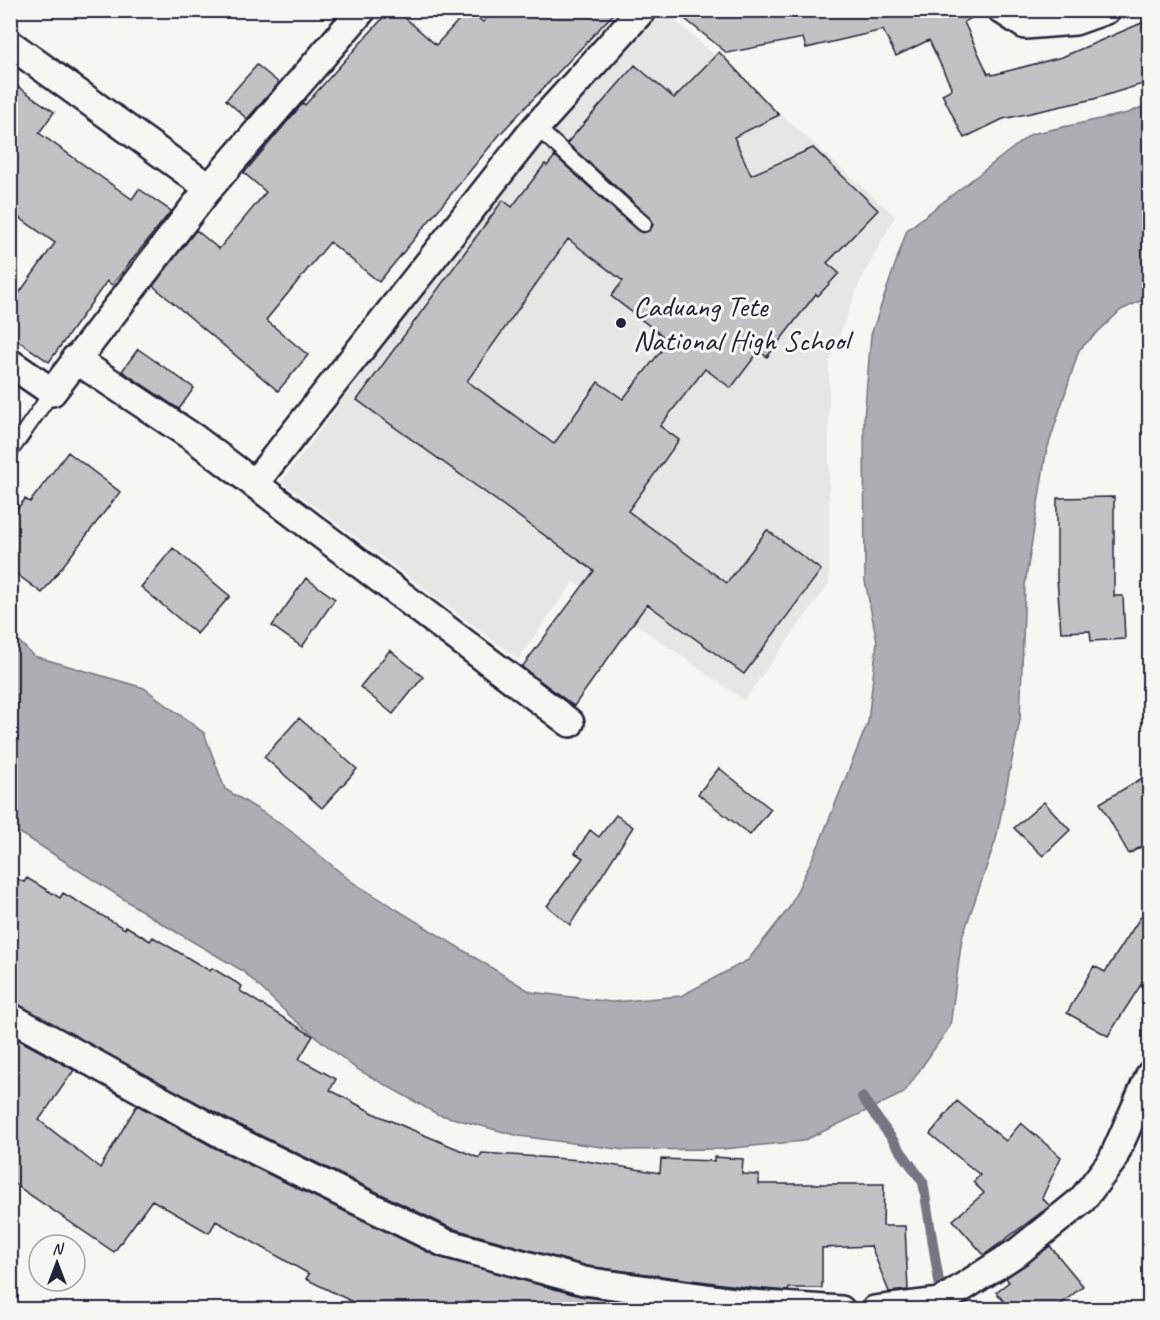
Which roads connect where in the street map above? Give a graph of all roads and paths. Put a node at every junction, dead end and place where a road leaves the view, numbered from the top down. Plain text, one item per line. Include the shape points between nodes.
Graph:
1 (362, 10) edge
2 (642, 10) edge
3 (1002, 10) edge
4 (1106, 10) edge
5 (10, 44) edge
6 (536, 127) junction
7 (209, 188) junction
8 (645, 224) dead end
9 (75, 359) junction
10 (10, 363) edge
11 (52, 392) junction
12 (10, 452) edge
13 (254, 484) junction
14 (570, 723) dead end
15 (10, 1017) edge
16 (1149, 1075) edge
17 (883, 1309) edge
18 (841, 1310) edge

1 - 7 street
2 - 6 street
3 - 4 street via 1025,25 1075,21
5 - 7 street
6 - 8 lane
6 - 13 street
7 - 9 street
9 - 11 street
9 - 13 street via 194,438
10 - 11 street
11 - 12 lane
13 - 14 street
15 - 18 street via 222,1134 445,1243 584,1281 750,1304
16 - 17 street via 1112,1161 1082,1200 1019,1251 940,1302

